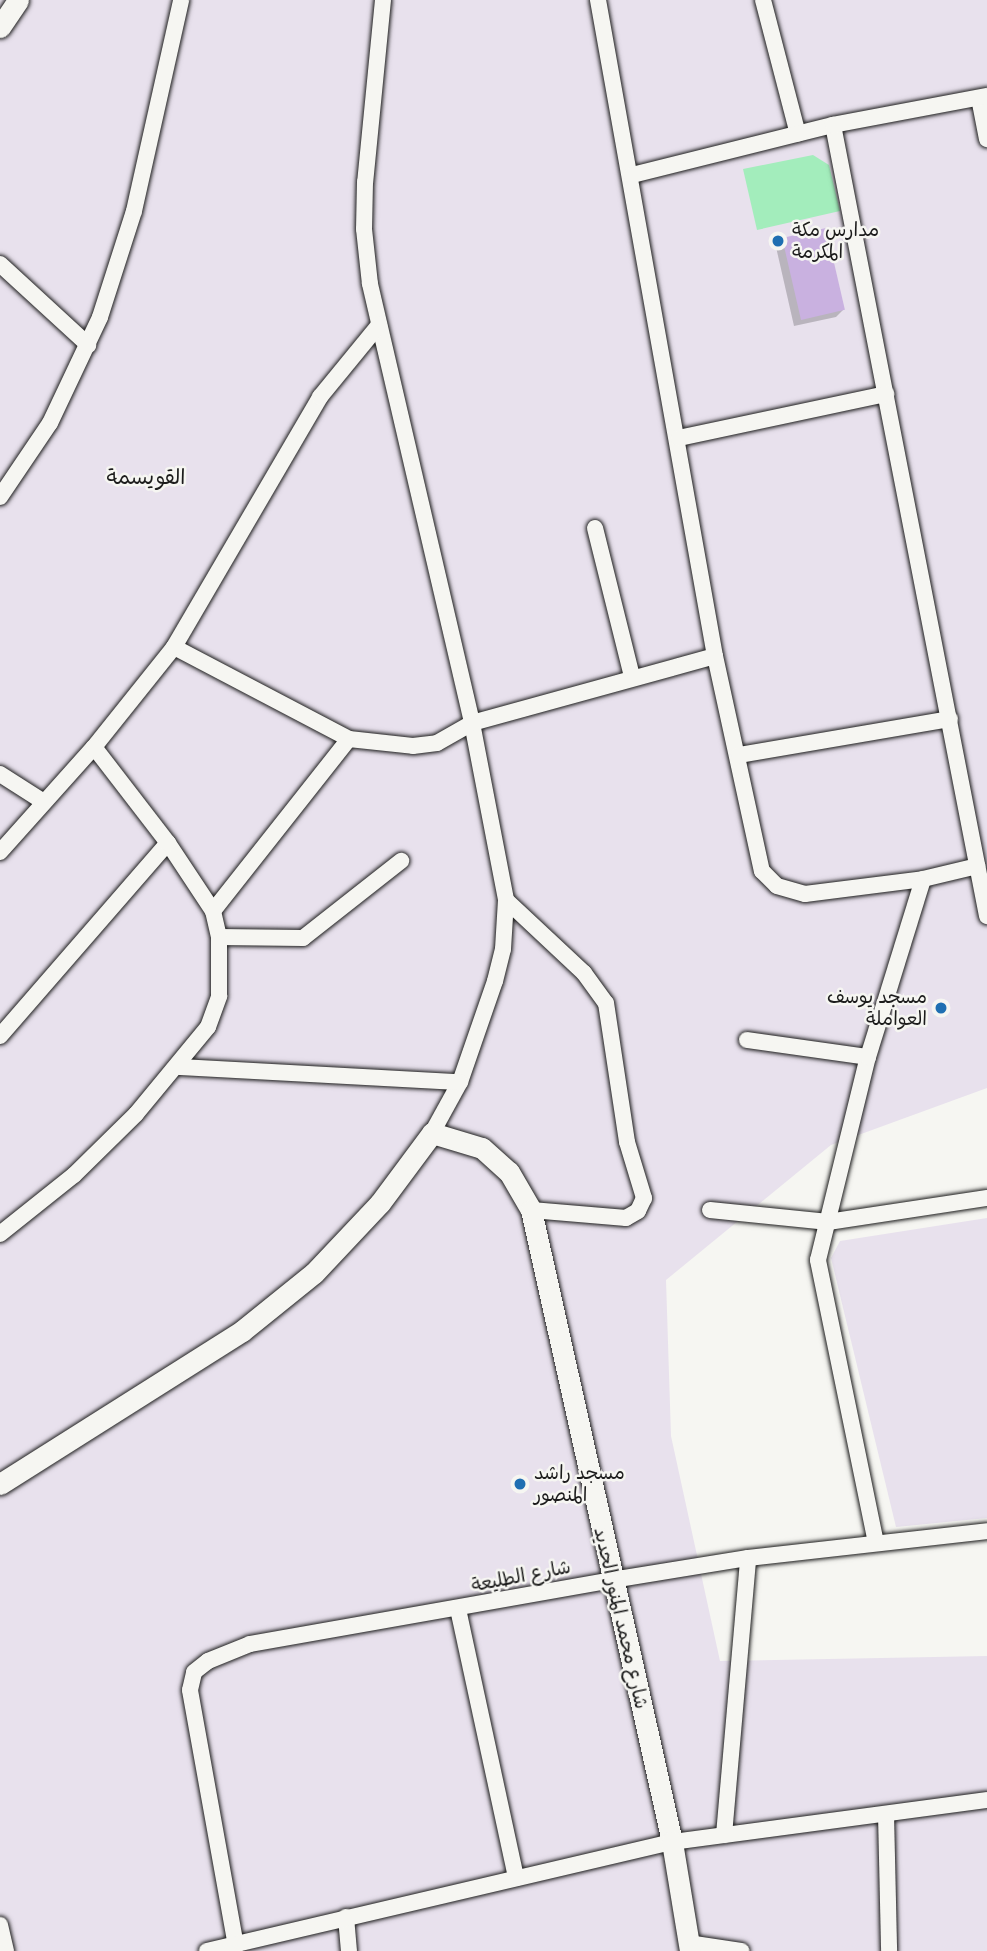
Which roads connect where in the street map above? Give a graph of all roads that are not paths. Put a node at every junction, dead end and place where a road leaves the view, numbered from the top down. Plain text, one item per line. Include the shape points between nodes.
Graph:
1 (3, 0) edge
2 (18, 0) edge
3 (181, 0) edge
4 (383, 0) edge
5 (598, 0) edge
6 (763, 0) edge
7 (0, 13) edge
8 (0, 27) edge
9 (983, 97) edge
10 (833, 125) junction
11 (798, 134) junction
12 (987, 139) edge
13 (632, 175) junction
14 (0, 264) edge
15 (379, 325) junction
16 (88, 345) junction
17 (886, 394) junction
18 (679, 438) junction
19 (0, 497) edge
20 (595, 528) dead end
21 (174, 647) junction
22 (715, 656) junction
23 (632, 676) junction
24 (950, 719) junction
25 (472, 723) junction
26 (349, 739) junction
27 (94, 747) junction
28 (739, 755) junction
29 (0, 774) edge
30 (44, 802) junction
31 (168, 843) junction
32 (0, 852) edge
33 (401, 861) dead end
34 (977, 866) junction
35 (923, 879) junction
36 (506, 900) junction
37 (213, 911) junction
38 (987, 916) edge
39 (219, 937) junction
40 (0, 1036) edge
41 (747, 1040) dead end
42 (868, 1057) junction
43 (179, 1067) junction
44 (460, 1082) junction
45 (432, 1133) junction
46 (987, 1198) edge
47 (531, 1210) junction
48 (710, 1210) dead end
49 (828, 1222) junction
50 (0, 1234) edge
51 (0, 1485) edge
52 (987, 1531) edge
53 (876, 1543) junction
54 (748, 1558) junction
55 (612, 1580) junction
56 (458, 1608) junction
57 (987, 1800) edge
58 (886, 1814) junction
59 (724, 1835) junction
60 (672, 1842) junction
61 (516, 1878) junction
62 (346, 1917) junction
63 (0, 1925) edge
64 (236, 1946) junction
65 (689, 1947) edge
66 (6, 1951) edge
67 (207, 1951) edge
68 (349, 1951) edge
69 (741, 1951) edge
70 (889, 1951) edge

1 - 7 street
2 - 8 street
3 - 16 street via 134,211
4 - 15 street via 364,229
5 - 13 street
6 - 11 street
9 - 10 street
9 - 12 street
10 - 11 street
10 - 17 street
11 - 13 street
13 - 18 street
14 - 16 street
15 - 21 street via 320,397
15 - 25 street
16 - 19 street via 50,423
17 - 18 street
17 - 24 street
18 - 22 street
20 - 23 street
21 - 26 street
21 - 27 street
22 - 23 street
22 - 28 street
23 - 25 street
24 - 28 street
24 - 34 street
25 - 26 street via 425,745 379,745
25 - 36 street
26 - 37 street
27 - 30 street
27 - 31 street
28 - 35 street via 762,870 777,886 805,894
29 - 30 street
30 - 32 street
31 - 37 street
31 - 40 street
33 - 39 street via 303,938
34 - 35 street
34 - 38 street
35 - 42 street
36 - 44 street via 503,949
36 - 47 street via 584,973 606,1003 627,1142 644,1198 638,1211 626,1218
37 - 39 street
39 - 43 street via 219,996 208,1027
41 - 42 street
42 - 49 street
43 - 44 street
43 - 50 street via 74,1175
44 - 45 street
45 - 47 street, شارع محمد المنور الحديد via 482,1148 509,1172
45 - 51 street via 380,1203 314,1273 242,1331
46 - 49 street
47 - 55 street, شارع محمد المنور الحديد
48 - 49 street
49 - 53 street via 818,1260
52 - 53 street, شارع الطليعة
53 - 54 street, شارع الطليعة
54 - 55 street, شارع الطليعة
54 - 59 street
55 - 56 street, شارع الطليعة
55 - 60 street, شارع محمد المنور الحديد
56 - 61 street
56 - 64 street, شارع الطليعة via 250,1644 208,1661 194,1672 190,1690 193,1714
57 - 58 street
58 - 59 street
58 - 70 street
59 - 60 street
60 - 61 street
60 - 65 street, شارع محمد المنور الحديد
61 - 62 street
62 - 64 street
62 - 68 street
63 - 66 street
64 - 67 street
65 - 69 street

